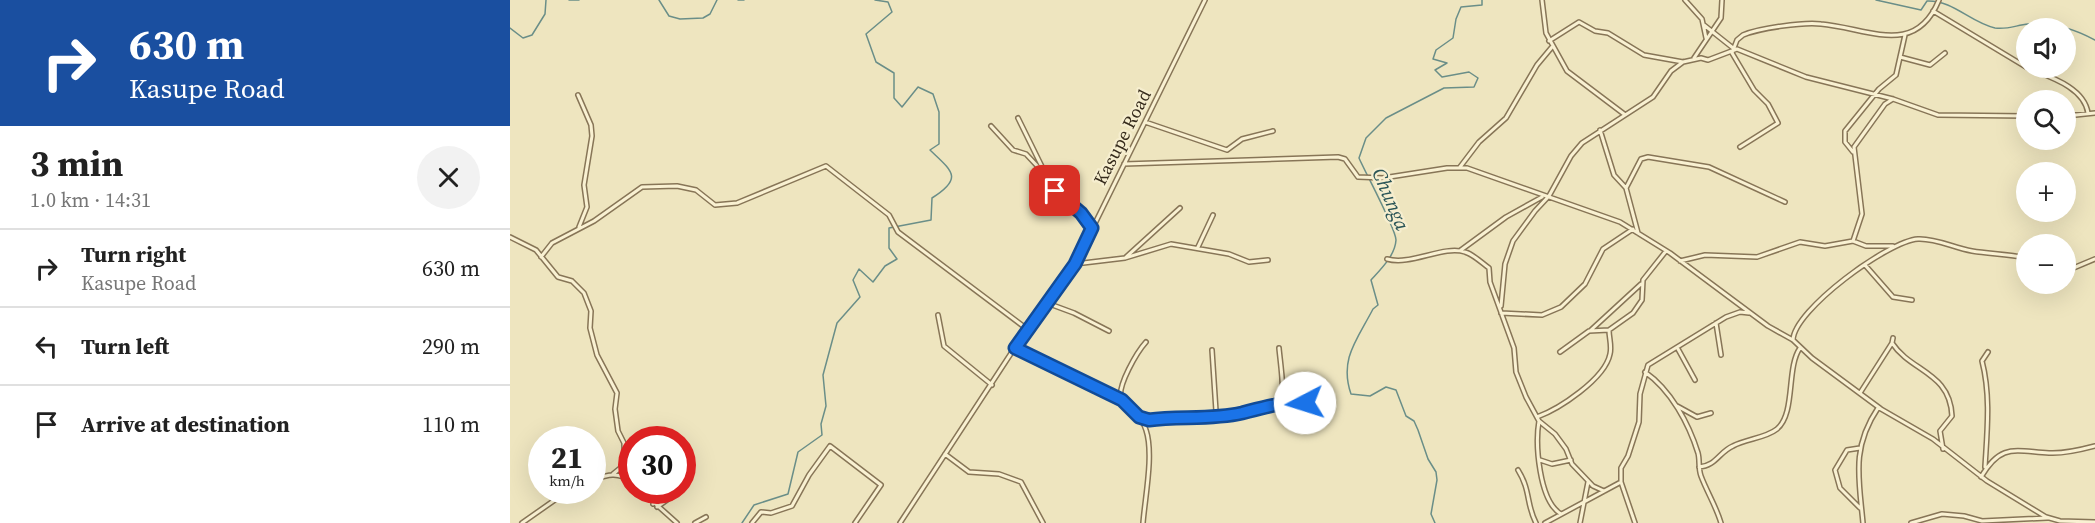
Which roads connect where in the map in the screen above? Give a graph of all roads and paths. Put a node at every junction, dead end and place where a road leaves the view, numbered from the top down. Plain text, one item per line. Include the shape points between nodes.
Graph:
1 (1205, 0) edge
2 (1542, 0) edge
3 (1685, 0) edge
4 (1722, 0) edge
5 (1939, 0) edge
6 (1933, 11) junction
7 (1704, 25) junction
8 (1713, 32) junction
9 (1905, 35) junction
10 (1706, 38) junction
11 (1549, 41) junction
12 (1552, 46) junction
13 (1733, 48) junction
14 (1945, 53) dead end
15 (1900, 57) junction
16 (1693, 59) junction
17 (2016, 60) edge
18 (1683, 62) junction
19 (2049, 78) edge
20 (578, 95) dead end
21 (1875, 96) junction
22 (1893, 99) junction
23 (2088, 113) junction
24 (2095, 113) edge
25 (1624, 114) junction
26 (2076, 115) edge
27 (2016, 116) edge
28 (1018, 117) dead end
29 (1145, 122) junction
30 (991, 126) dead end
31 (1600, 130) junction
32 (1273, 131) dead end
33 (1740, 147) dead end
34 (1854, 154) junction
35 (1124, 164) junction
36 (1458, 167) junction
37 (1044, 174) junction
38 (1626, 189) junction
39 (1549, 196) junction
40 (1542, 197) junction
41 (1785, 202) dead end
42 (1180, 208) dead end
43 (1213, 215) dead end
44 (1092, 228) junction
45 (579, 229) junction
46 (1633, 230) junction
47 (1638, 233) junction
48 (510, 237) edge
49 (1853, 241) junction
50 (1894, 246) junction
51 (1198, 247) junction
52 (1460, 251) junction
53 (1665, 251) junction
54 (541, 256) junction
55 (2016, 257) edge
56 (1125, 258) junction
57 (2095, 259) edge
58 (1268, 260) dead end
59 (1388, 260) dead end
60 (1680, 261) junction
61 (1075, 264) junction
62 (1864, 265) junction
63 (2076, 267) edge
64 (1643, 283) junction
65 (1912, 300) dead end
66 (1047, 303) junction
67 (1500, 308) junction
68 (1501, 313) junction
69 (1750, 313) junction
70 (938, 315) dead end
71 (1716, 323) junction
72 (1028, 329) junction
73 (1590, 330) junction
74 (1609, 330) junction
75 (1109, 331) dead end
76 (1793, 340) junction
77 (1146, 342) dead end
78 (1015, 348) junction
79 (1279, 348) dead end
80 (1800, 348) junction
81 (1678, 349) junction
82 (1212, 350) dead end
83 (1560, 352) dead end
84 (1988, 352) dead end
85 (1721, 355) dead end
86 (1646, 372) junction
87 (1695, 380) dead end
88 (992, 385) junction
89 (1860, 393) junction
90 (1122, 400) junction
91 (1282, 402) junction
92 (1313, 402) dead end
93 (1673, 404) junction
94 (1878, 407) junction
95 (1711, 413) dead end
96 (1210, 416) junction
97 (1139, 417) junction
98 (1538, 419) junction
99 (618, 431) edge
100 (2095, 446) edge
101 (1860, 448) junction
102 (1943, 448) junction
103 (945, 454) junction
104 (1540, 460) junction
105 (1571, 460) junction
106 (1699, 467) junction
107 (1985, 469) junction
108 (618, 470) edge
109 (1518, 470) dead end
110 (613, 474) junction
111 (618, 475) edge
112 (606, 476) edge
113 (1981, 477) junction
114 (1588, 482) junction
115 (1621, 482) junction
116 (1604, 491) junction
117 (1583, 503) junction
118 (549, 504) edge
119 (653, 504) edge
120 (661, 504) edge
121 (657, 507) junction
122 (1861, 509) junction
123 (1561, 515) junction
124 (706, 517) dead end
125 (2049, 518) junction
126 (2095, 522) edge
127 (522, 523) edge
128 (677, 523) edge
129 (695, 523) edge
130 (752, 523) edge
131 (855, 523) edge
132 (900, 523) edge
133 (1043, 523) edge
134 (1143, 523) edge
135 (1536, 523) edge
136 (1545, 523) edge
137 (1580, 523) edge
138 (1635, 523) edge
139 (1721, 523) edge
140 (1863, 523) edge
141 (1911, 523) edge

1 - 29 street, Kasupe Road
2 - 11 street
3 - 7 street
4 - 8 street via 1721,18
5 - 6 street
6 - 9 street via 1925,25
6 - 17 street
7 - 8 street
7 - 10 street
8 - 10 street
8 - 13 street
9 - 13 street via 1810,23 1751,32 1737,40
9 - 15 street
10 - 16 street
11 - 12 street
11 - 18 street via 1579,22 1608,33 1644,55
12 - 25 street via 1568,73
12 - 36 street via 1506,118
13 - 16 street via 1708,60
13 - 21 street via 1806,77
13 - 33 street via 1735,59 1778,123
14 - 15 street via 1930,65
15 - 21 street via 1896,75
16 - 18 street
18 - 25 street via 1671,71 1653,97
19 - 23 street via 2074,91 2085,101
20 - 45 street via 592,136 584,185 587,207
21 - 22 street
21 - 34 street via 1845,131 1845,142
22 - 27 street via 1938,116
22 - 34 street via 1856,142
23 - 24 street
23 - 26 street
25 - 31 street
28 - 37 street
29 - 32 street via 1227,150 1242,139
29 - 35 street, Kasupe Road
30 - 37 street via 1013,150 1026,154
31 - 38 street via 1614,175
31 - 39 street via 1570,156
34 - 49 street via 1862,214
35 - 36 street via 1338,157 1345,159 1355,176 1383,178
35 - 44 street, Kasupe Road
36 - 40 street
37 - 44 street via 1055,191
38 - 41 street via 1641,159 1648,157 1709,167
38 - 47 street
39 - 40 street
39 - 46 street
39 - 67 street via 1524,223 1508,252
40 - 52 street via 1506,216
42 - 56 street
43 - 51 street
44 - 61 street, Kasupe Road
45 - 54 street via 552,243
45 - 72 street via 642,187 696,189 715,205 733,204 826,166 889,215 898,232
46 - 47 street
46 - 68 street via 1603,249 1585,284 1552,313
47 - 53 street
48 - 54 street
49 - 50 street via 1866,246
49 - 60 street via 1825,246 1797,243 1757,257 1705,255
50 - 55 street via 1924,239 1969,251
50 - 62 street
51 - 56 street via 1171,244
51 - 58 street via 1249,262
52 - 59 street via 1399,262
52 - 67 street via 1489,268
53 - 60 street
53 - 64 street
54 - 99 street via 558,277 573,281 587,299 597,355 617,393
56 - 61 street
57 - 63 street
60 - 69 street
61 - 66 street, Kasupe Road
62 - 65 street via 1893,297
62 - 76 street via 1816,304 1794,331
64 - 73 street
64 - 74 street via 1642,300 1636,311
66 - 72 street, Kasupe Road
66 - 75 street
67 - 68 street
68 - 98 street via 1514,348 1518,380
69 - 71 street via 1740,312
69 - 76 street
70 - 88 street via 944,346
71 - 81 street
71 - 85 street
72 - 78 street, Kasupe Road
73 - 74 street
73 - 83 street
74 - 98 street via 1609,358 1595,378 1564,404
76 - 80 street
77 - 90 street via 1120,388
78 - 88 street, Kasupe Road
78 - 90 street
79 - 91 street
80 - 89 street
80 - 106 street via 1781,425 1728,448 1709,466
81 - 86 street via 1648,365
81 - 87 street
82 - 96 street via 1216,411
84 - 107 street via 1982,361 1989,403
86 - 93 street
86 - 115 street via 1639,422 1621,468
88 - 103 street, Kasupe Road
89 - 94 street
89 - 102 street via 1892,340 1897,350 1944,388 1952,416 1940,431
90 - 97 street
91 - 92 street
91 - 96 street via 1242,413
93 - 95 street via 1697,417
93 - 106 street via 1684,415
94 - 101 street
94 - 102 street
96 - 97 street via 1149,420
97 - 134 street via 1149,445
98 - 104 street
98 - 105 street via 1555,434
100 - 107 street via 2055,453 2018,449 2003,452
101 - 122 street
101 - 122 street via 1847,450 1834,470 1840,488
102 - 113 street
103 - 132 street, Kasupe Road
103 - 133 street via 969,472 1004,475 1022,482
104 - 105 street via 1551,464
104 - 123 street via 1546,495
105 - 114 street
106 - 139 street
107 - 113 street
108 - 110 street
109 - 135 street via 1528,488
110 - 111 street
110 - 112 street
113 - 125 street
114 - 116 street
114 - 117 street
115 - 116 street
115 - 138 street
116 - 117 street
117 - 123 street
117 - 137 street
118 - 127 street
119 - 121 street
120 - 121 street
121 - 128 street
122 - 140 street
123 - 136 street
124 - 129 street
125 - 126 street
125 - 141 street via 1982,521 1942,514
130 - 131 street via 761,512 792,506 830,446 881,485

